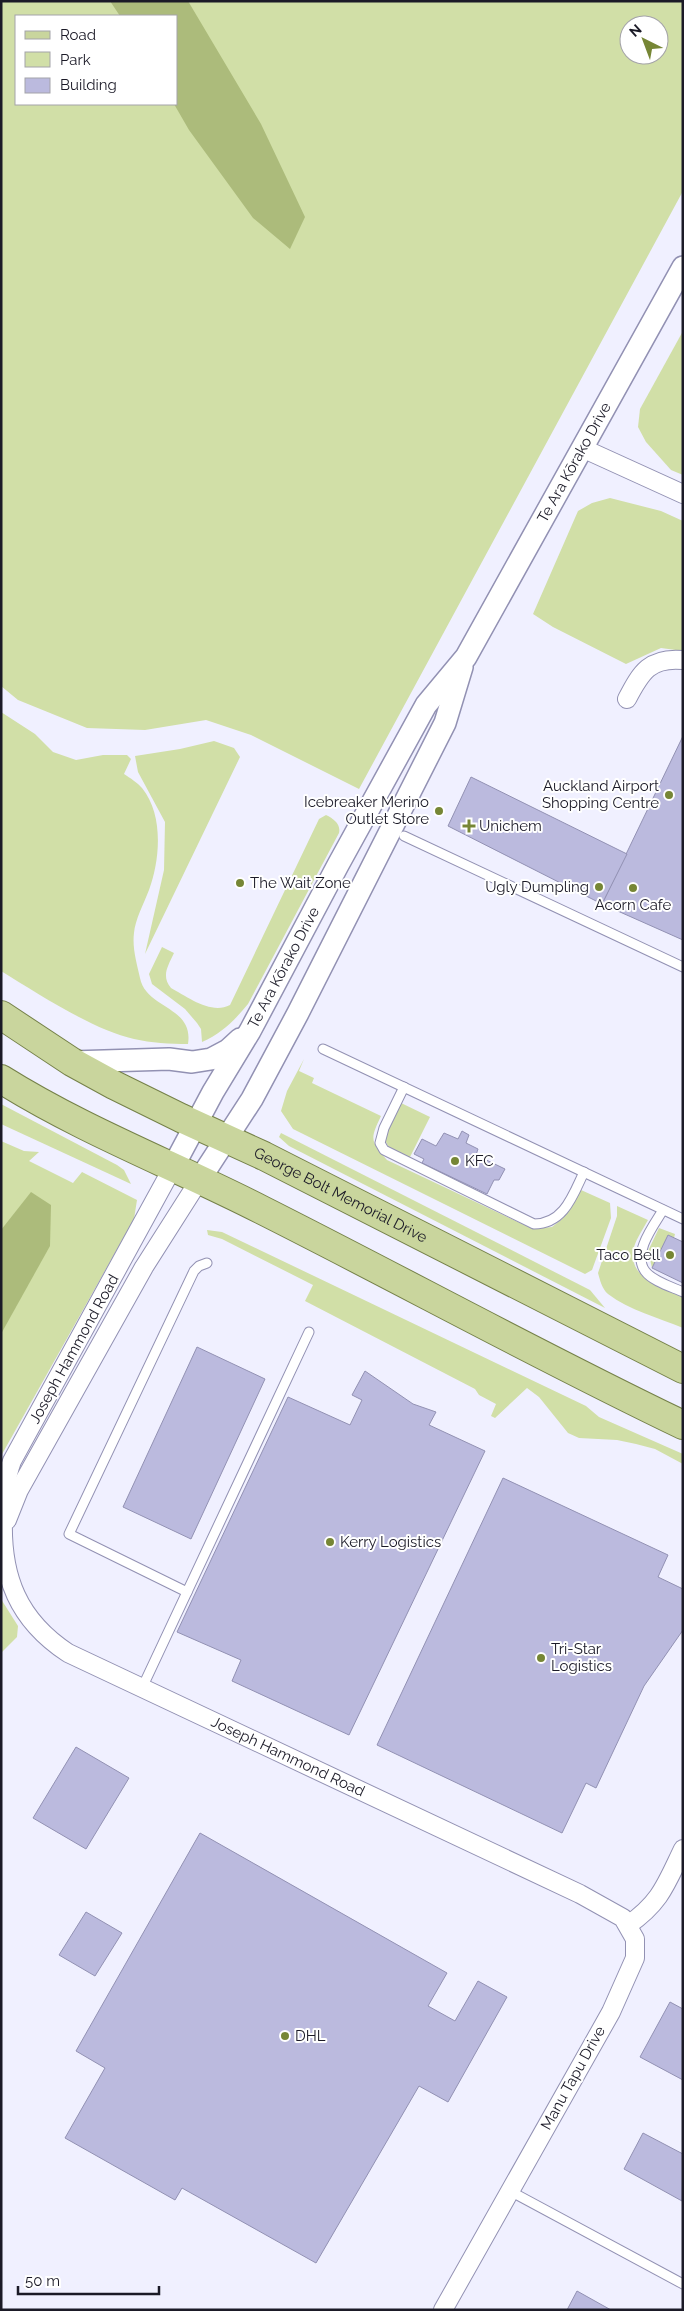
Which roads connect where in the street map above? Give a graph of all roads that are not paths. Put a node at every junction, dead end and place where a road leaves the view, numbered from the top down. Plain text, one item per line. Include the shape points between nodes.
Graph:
1 (683, 267) edge
2 (582, 448) junction
3 (683, 494) edge
4 (466, 657) junction
5 (683, 660) edge
6 (627, 699) dead end
7 (404, 836) dead end
8 (683, 967) edge
9 (1, 1015) edge
10 (250, 1031) junction
11 (323, 1049) dead end
12 (72, 1062) junction
13 (1, 1079) edge
14 (404, 1087) junction
15 (194, 1125) junction
16 (226, 1139) junction
17 (173, 1167) junction
18 (584, 1172) junction
19 (200, 1179) junction
20 (663, 1210) junction
21 (683, 1219) edge
22 (207, 1264) dead end
23 (683, 1292) edge
24 (309, 1332) dead end
25 (683, 1369) edge
26 (683, 1425) edge
27 (2, 1539) junction
28 (5, 1579) edge
29 (186, 1592) junction
30 (142, 1688) junction
31 (683, 1849) edge
32 (628, 1925) junction
33 (510, 2191) junction
34 (683, 2284) edge
35 (443, 2310) edge

1 - 2 street, Te Ara Kōrako Drive
2 - 3 street
2 - 4 street, Te Ara Kōrako Drive
4 - 10 street, Te Ara Kōrako Drive via 426,705
4 - 16 street, Te Ara Kōrako Drive via 445,723 298,1013 252,1099
5 - 6 street via 665,660 646,668
7 - 8 lane
9 - 12 main road, George Bolt Memorial Drive
10 - 12 street via 228,1050 210,1059 192,1062 169,1059
10 - 15 street, Te Ara Kōrako Drive
11 - 14 lane
12 - 15 main road, George Bolt Memorial Drive
13 - 17 main road
14 - 18 lane
14 - 18 lane via 384,1128 380,1143 384,1150 534,1224 556,1218 567,1208
15 - 16 main road, George Bolt Memorial Drive
15 - 17 street, Te Ara Kōrako Drive
16 - 19 street, Te Ara Kōrako Drive
16 - 25 main road, George Bolt Memorial Drive
17 - 19 main road
17 - 27 street, Joseph Hammond Road via 12,1461 4,1490
18 - 20 lane
19 - 26 main road
19 - 27 street, Joseph Hammond Road via 144,1267 20,1490
20 - 21 lane
20 - 23 lane via 644,1243 641,1256 644,1271
22 - 29 lane via 194,1271 69,1534
24 - 29 lane
27 - 28 street, Joseph Hammond Road
28 - 30 street, Joseph Hammond Road via 43,1635 68,1653
29 - 30 lane
30 - 32 street, Joseph Hammond Road via 580,1894 614,1912
31 - 32 street via 658,1900
32 - 33 street, Manu Tapu Drive via 636,1948 632,1968 611,2012
33 - 34 lane
33 - 35 street, Manu Tapu Drive

